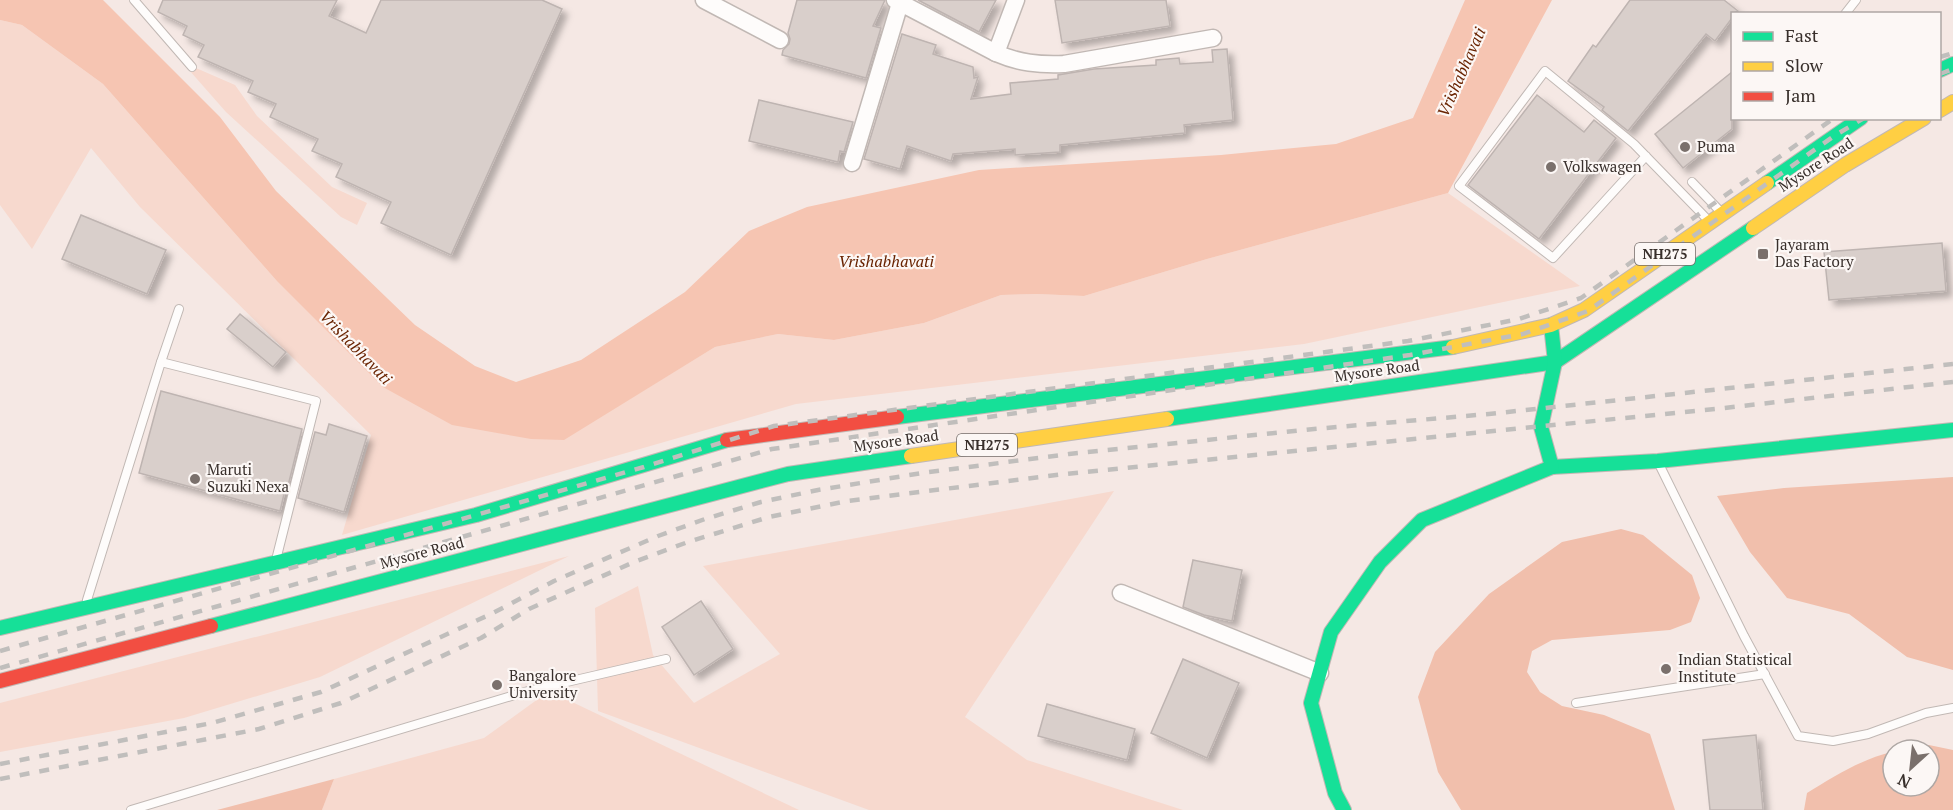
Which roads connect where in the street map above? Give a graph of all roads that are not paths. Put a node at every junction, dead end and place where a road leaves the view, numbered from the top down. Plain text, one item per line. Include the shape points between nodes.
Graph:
1 (134, 0) edge
2 (704, 0) edge
3 (1017, 0) edge
4 (1856, 0) edge
5 (897, 1) edge
6 (1847, 12) edge
7 (1213, 39) dead end
8 (780, 40) dead end
9 (996, 53) junction
10 (192, 67) dead end
11 (1857, 120) edge
12 (1921, 120) edge
13 (1646, 156) junction
14 (852, 163) dead end
15 (1692, 182) dead end
16 (1723, 214) junction
17 (1711, 222) junction
18 (179, 309) dead end
19 (1551, 325) junction
20 (161, 362) junction
21 (1555, 362) junction
22 (1953, 430) edge
23 (1658, 461) junction
24 (1552, 467) junction
25 (275, 563) junction
26 (1121, 593) dead end
27 (84, 609) junction
28 (0, 628) edge
29 (666, 659) dead end
30 (1320, 673) junction
31 (1765, 674) junction
32 (0, 681) edge
33 (1576, 703) dead end
34 (1953, 708) edge
35 (131, 810) edge
36 (1344, 810) edge

1 - 10 lane
2 - 8 street
3 - 9 street
4 - 6 lane
5 - 9 street
5 - 14 street
7 - 9 street via 1064,64 1017,62
11 - 16 main road, Mysore Road / NH275 via 1836,130
12 - 21 main road, Mysore Road / NH275 via 1845,165
13 - 13 lane via 1545,71 1459,186 1553,258
13 - 17 lane
15 - 16 lane
16 - 17 main road, Mysore Road / NH275
17 - 19 main road, Mysore Road / NH275 via 1584,310
18 - 20 lane
19 - 21 main road
19 - 25 main road, Mysore Road / NH275 via 1451,348 735,437 476,515
20 - 25 lane via 316,401
20 - 27 lane
21 - 24 main road via 1541,427
21 - 32 main road, Mysore Road / NH275 via 788,474
22 - 23 main road
23 - 24 main road
23 - 31 lane
24 - 30 main road via 1422,520 1380,562 1331,633
25 - 27 main road, Mysore Road / NH275
26 - 30 street
27 - 28 main road, Mysore Road / NH275
29 - 35 lane via 528,691
30 - 36 main road via 1311,703 1335,793
31 - 33 lane
31 - 34 lane via 1797,736 1833,741

